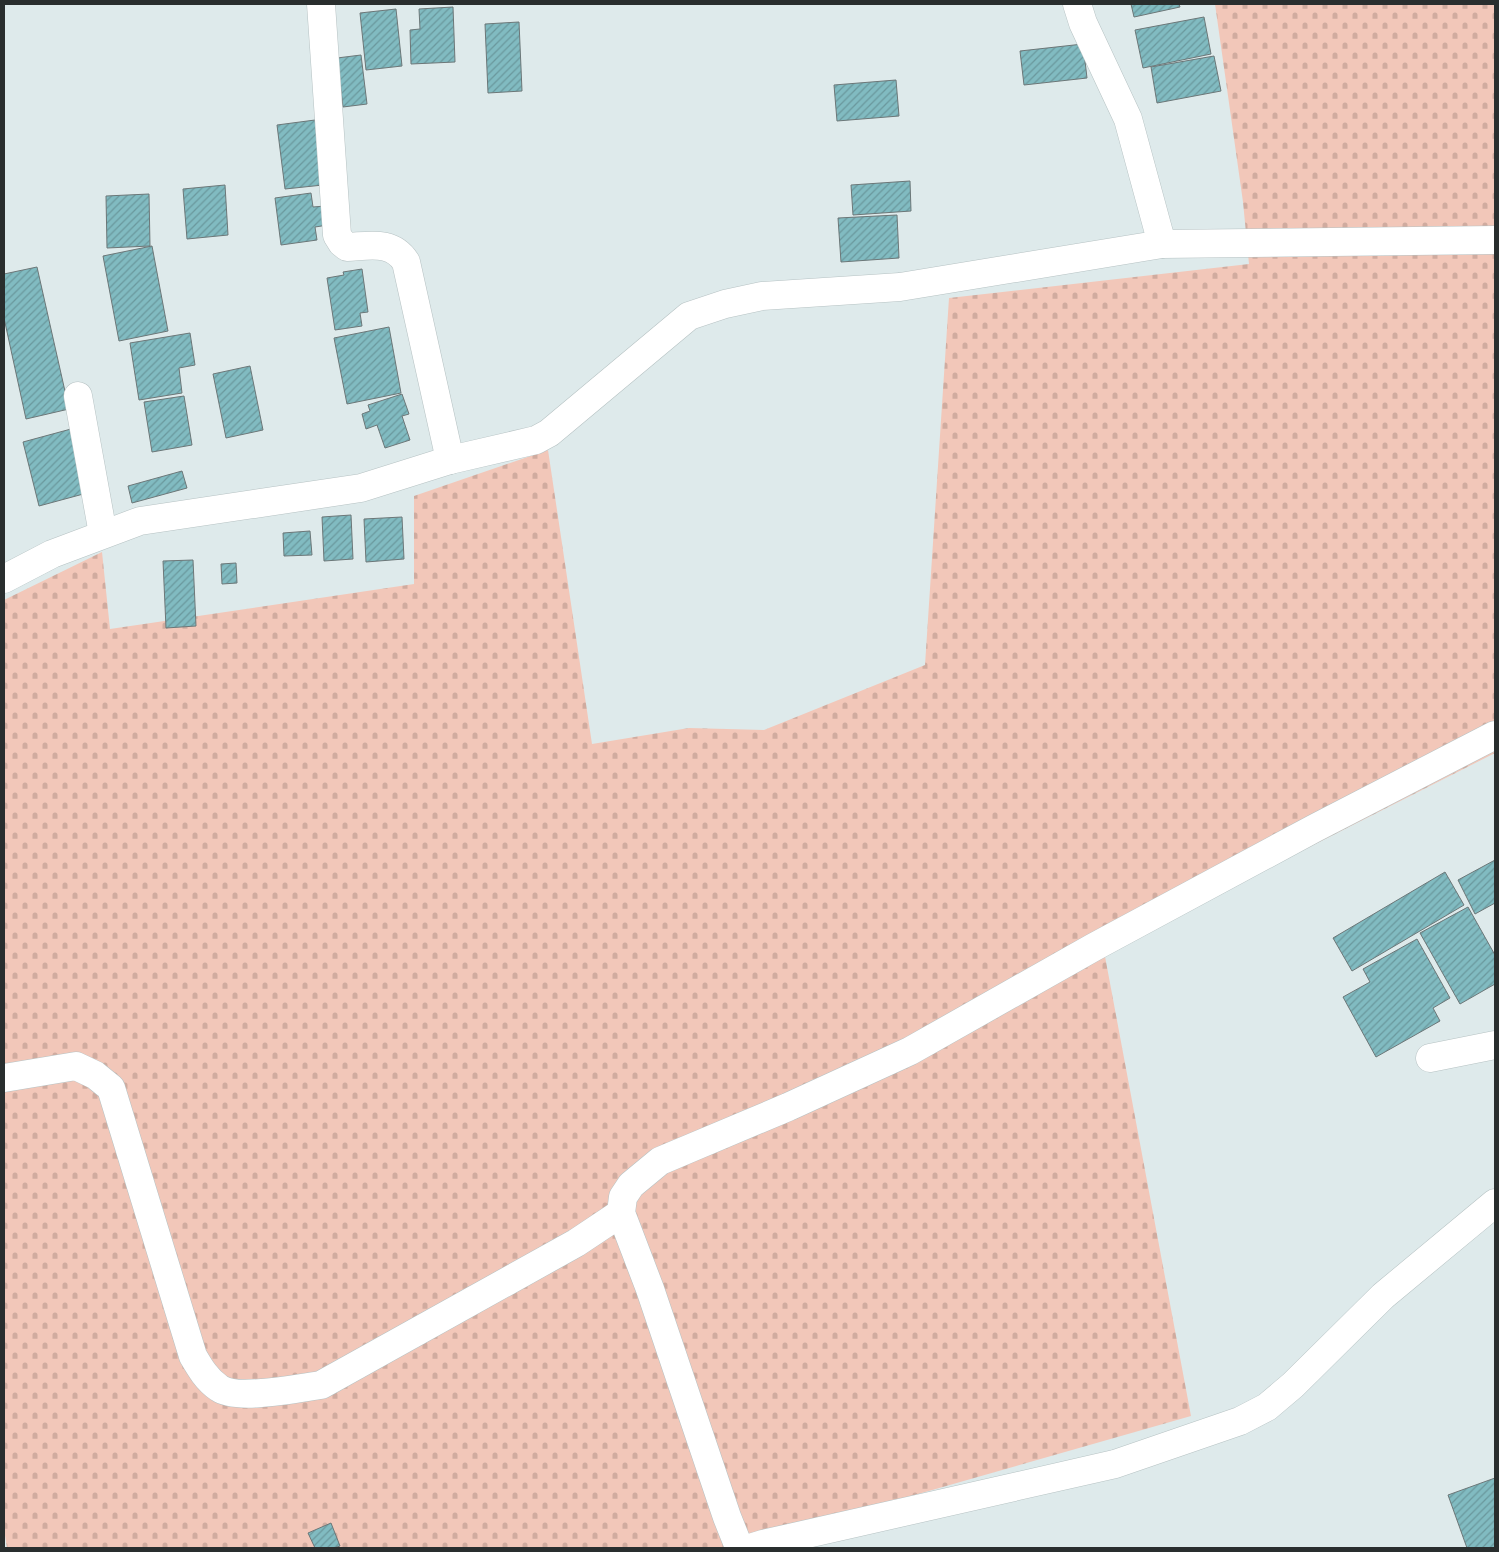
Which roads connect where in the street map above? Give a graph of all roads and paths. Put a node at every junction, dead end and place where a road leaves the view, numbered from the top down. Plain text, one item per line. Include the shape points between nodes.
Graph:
1 (321, 4) edge
2 (1077, 4) edge
3 (1495, 240) edge
4 (1162, 244) junction
5 (78, 396) dead end
6 (450, 460) junction
7 (103, 534) junction
8 (4, 579) edge
9 (1495, 735) edge
10 (1495, 1045) edge
11 (1430, 1058) dead end
12 (4, 1078) edge
13 (1495, 1203) edge
14 (621, 1213) junction
15 (742, 1548) edge
16 (750, 1548) edge

1 - 6 street via 338,234 347,247 388,246 406,262
2 - 4 street via 1128,119
3 - 4 street
4 - 6 street via 900,287 762,296 725,304 689,316 550,433 536,440
5 - 7 street
6 - 7 street via 361,488 140,521
7 - 8 street via 52,554
9 - 14 street via 1103,942 910,1051 660,1161 631,1185
10 - 11 street
12 - 14 street via 76,1066 111,1088 192,1356 206,1377 221,1390 236,1394 322,1385 576,1242
13 - 16 street via 1383,1296 1293,1385 1267,1407 1240,1421 1115,1464
14 - 15 street via 727,1517

